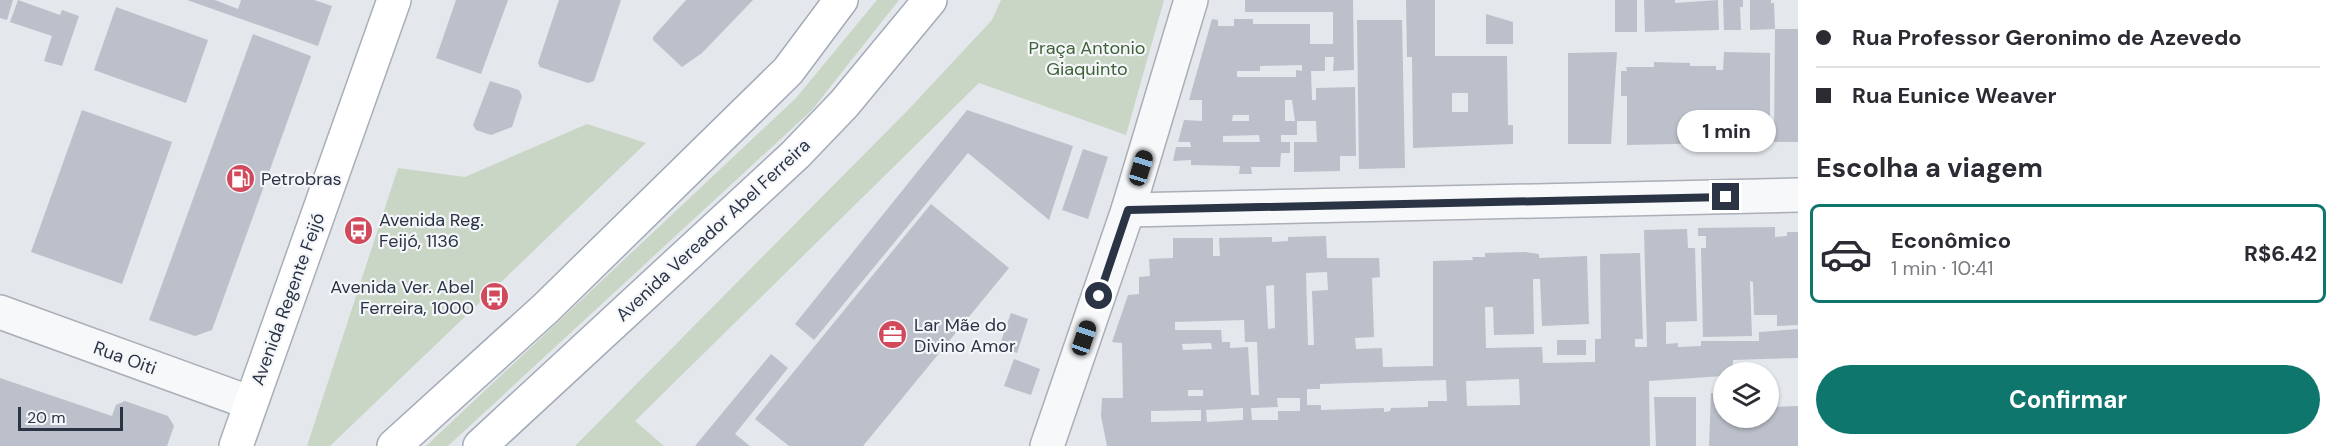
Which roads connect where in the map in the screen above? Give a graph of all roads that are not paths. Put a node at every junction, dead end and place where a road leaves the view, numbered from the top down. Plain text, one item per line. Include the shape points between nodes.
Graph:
1 (394, 0) edge
2 (842, 0) edge
3 (930, 0) edge
4 (1191, 0) edge
5 (1798, 195) edge
6 (1128, 210) junction
7 (0, 312) edge
8 (1063, 402) junction
9 (244, 431) edge
10 (394, 446) edge
11 (480, 446) edge
12 (1047, 446) edge
13 (1074, 446) edge

1 - 9 main road, Avenida Regente Feijó
2 - 10 main road via 788,71 546,308
3 - 11 main road, Avenida Vereador Abel Ferreira via 844,104 795,155
4 - 6 street
5 - 6 street
6 - 8 street
7 - 9 street, Rua Oiti
8 - 12 street
8 - 13 street

